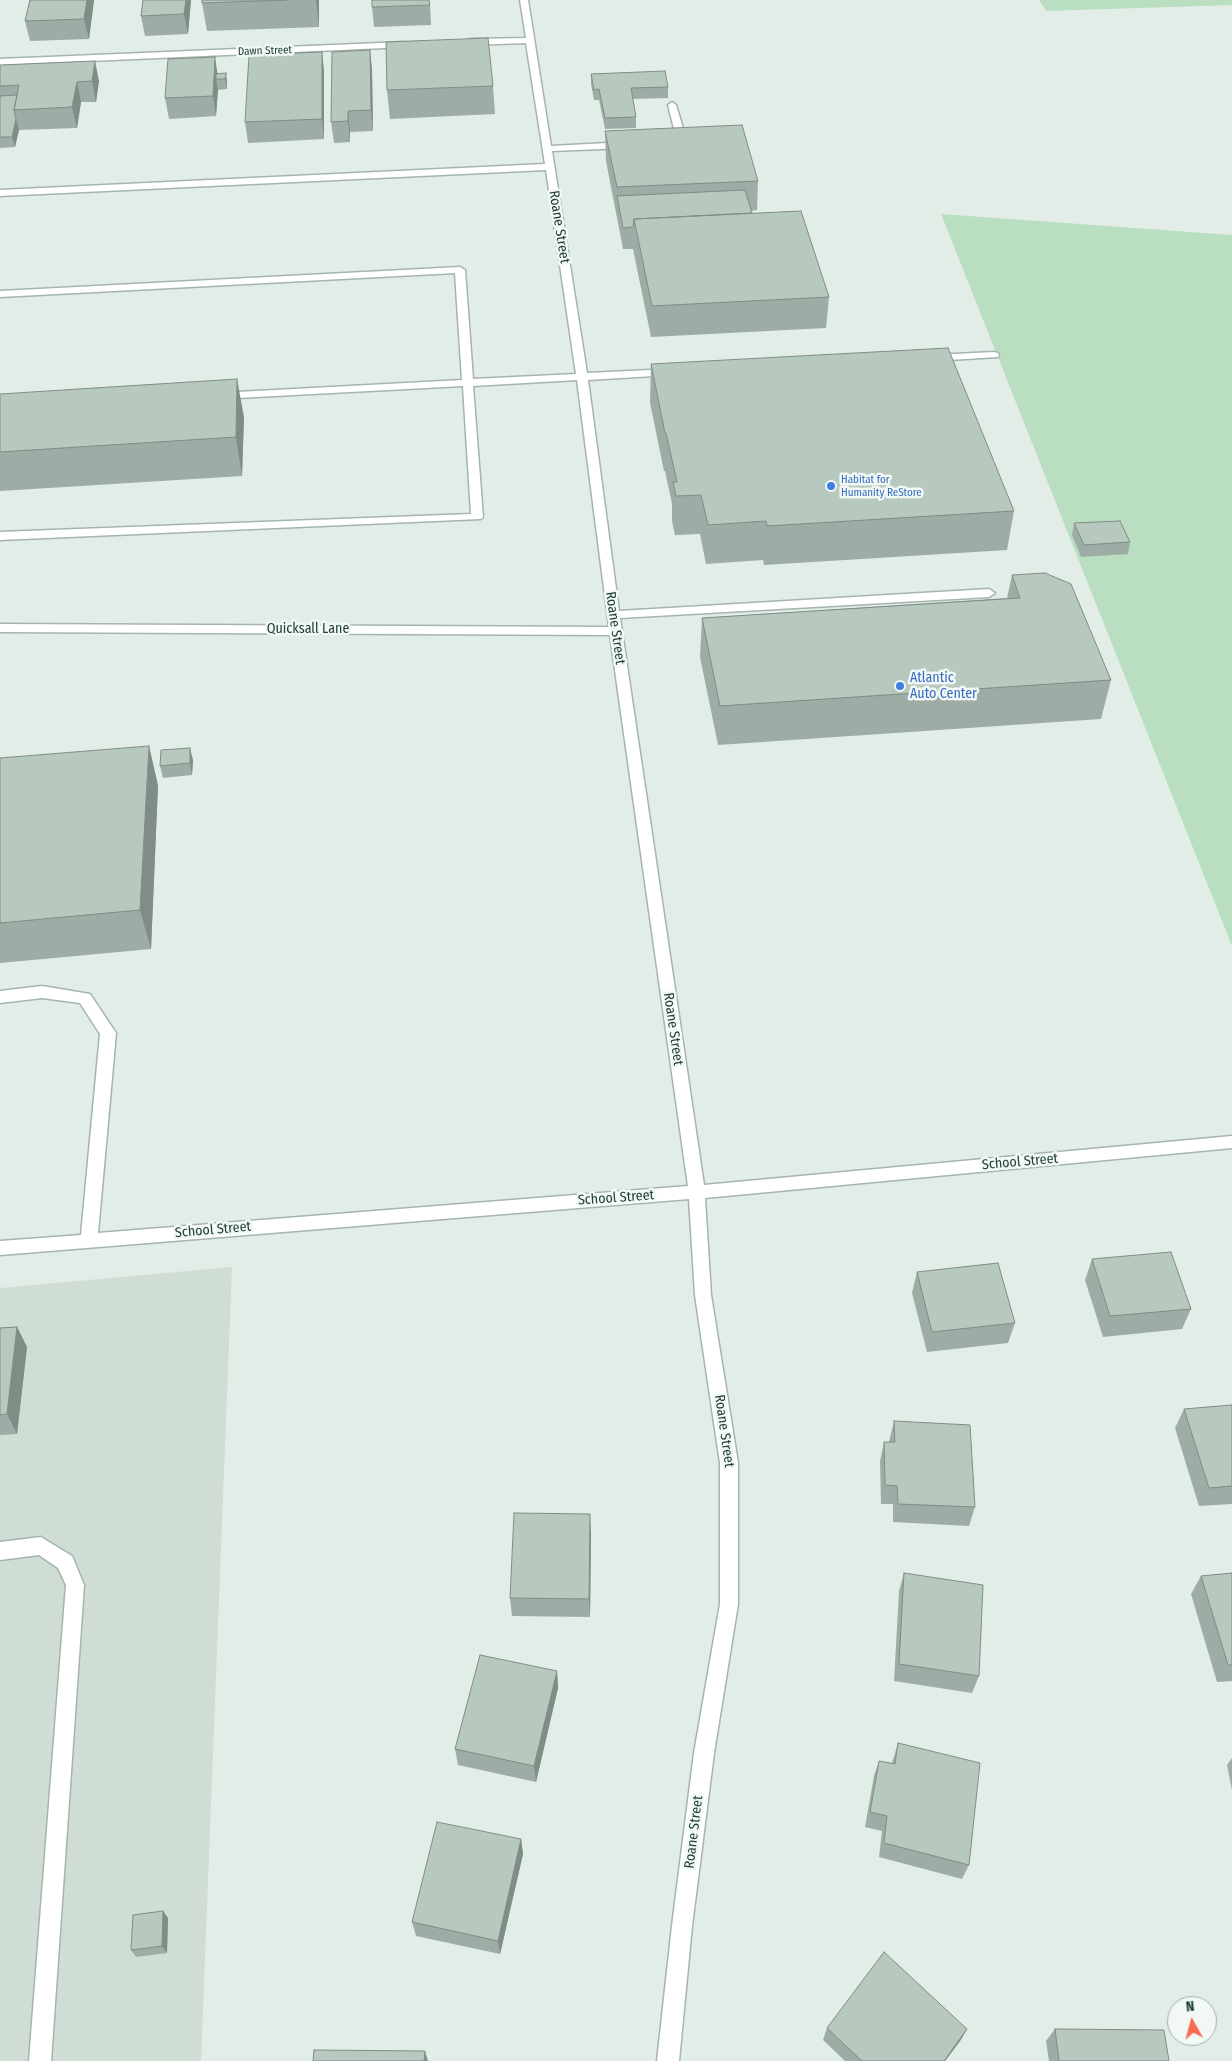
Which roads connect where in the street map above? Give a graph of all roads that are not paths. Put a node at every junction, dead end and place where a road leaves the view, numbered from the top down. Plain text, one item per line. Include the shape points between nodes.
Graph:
1 (524, 0) edge
2 (531, 40) junction
3 (462, 43) edge
4 (413, 45) edge
5 (0, 62) edge
6 (672, 105) dead end
7 (661, 144) edge
8 (632, 145) edge
9 (547, 149) junction
10 (550, 167) junction
11 (0, 193) edge
12 (0, 294) edge
13 (994, 355) dead end
14 (926, 359) edge
15 (680, 371) edge
16 (582, 376) junction
17 (467, 383) junction
18 (209, 396) edge
19 (0, 536) edge
20 (988, 593) dead end
21 (614, 615) junction
22 (0, 628) edge
23 (616, 631) junction
24 (0, 997) edge
25 (1232, 1142) edge
26 (697, 1192) junction
27 (89, 1240) junction
28 (0, 1248) edge
29 (0, 1551) edge
30 (40, 2061) edge
31 (668, 2061) edge

1 - 2 street, Roane Street
2 - 3 street
2 - 9 street, Roane Street
4 - 5 street, Dawn Street
6 - 7 street via 681,138
8 - 9 street
9 - 10 street, Roane Street
10 - 11 street
10 - 16 street, Roane Street
12 - 17 street via 460,270
13 - 14 street
15 - 16 street
16 - 17 street
16 - 21 street, Roane Street
17 - 18 street
17 - 19 street via 477,517
20 - 21 street
21 - 23 street, Roane Street
22 - 23 street, Quicksall Lane
23 - 26 street, Roane Street
24 - 27 street via 42,992 85,998 108,1033
25 - 26 street, School Street
26 - 27 street, School Street
26 - 31 street, Roane Street via 703,1295 729,1463 729,1604 704,1753
27 - 28 street, School Street
29 - 30 street via 41,1546 64,1562 75,1586

